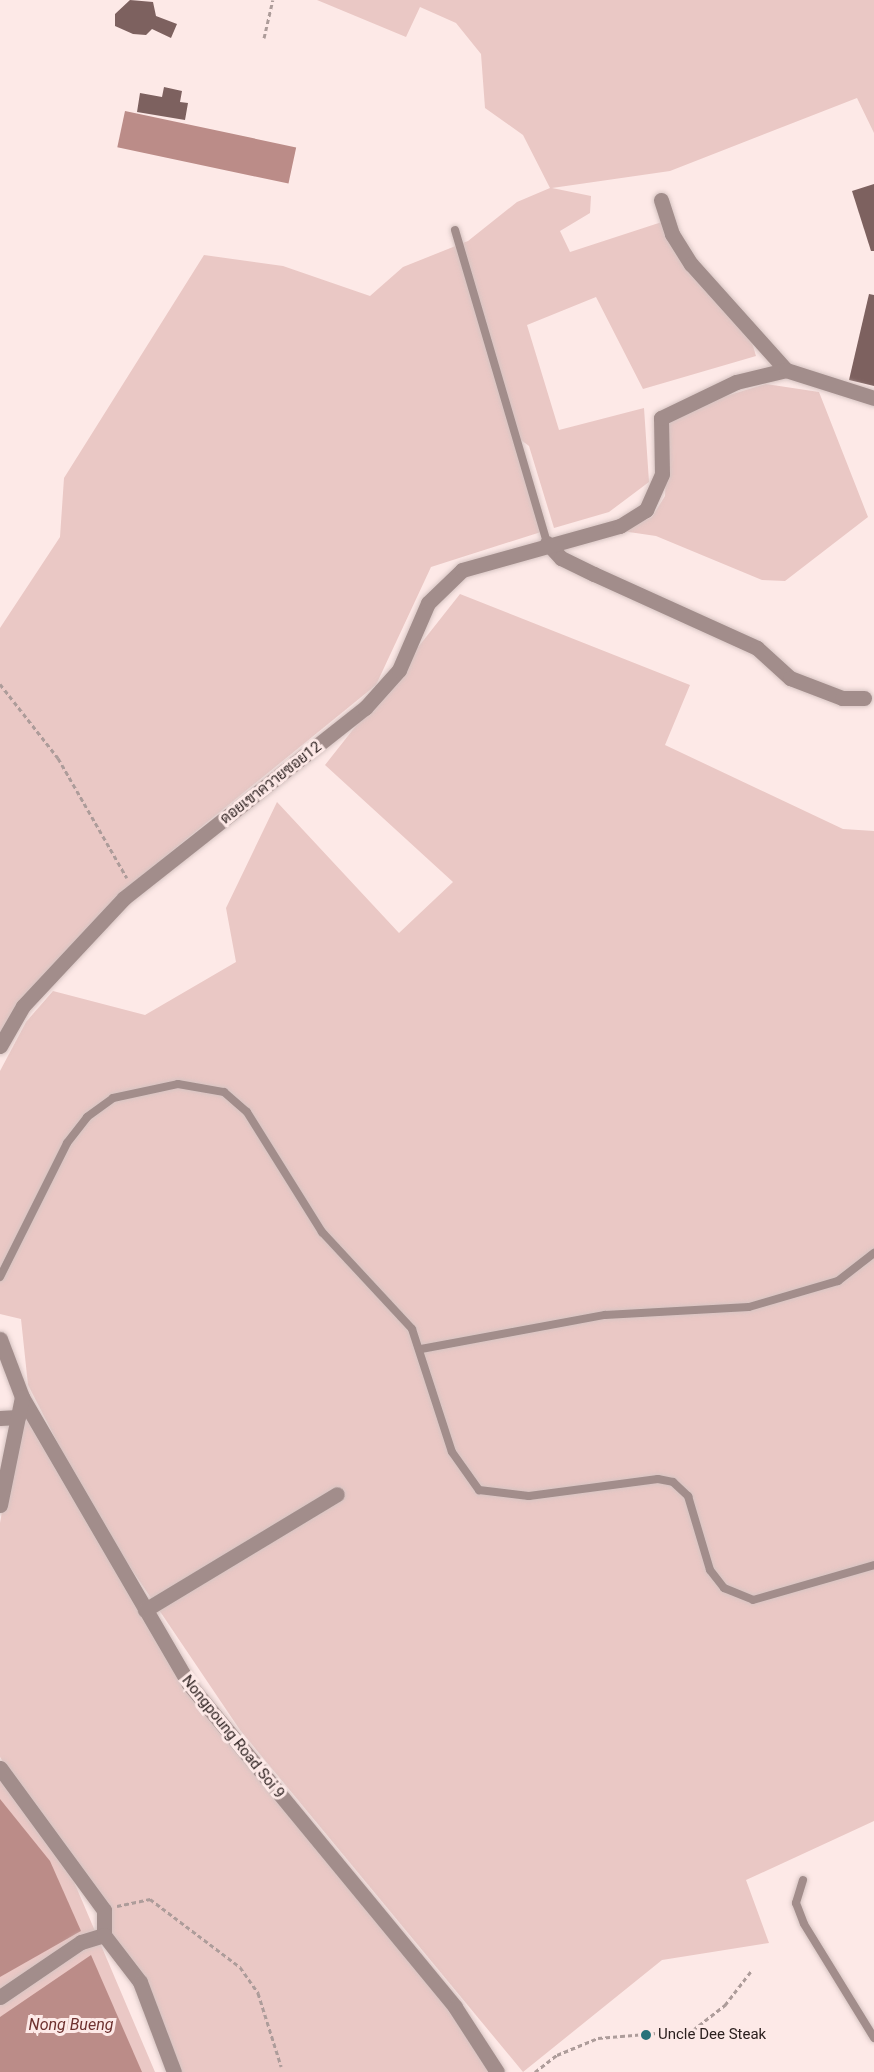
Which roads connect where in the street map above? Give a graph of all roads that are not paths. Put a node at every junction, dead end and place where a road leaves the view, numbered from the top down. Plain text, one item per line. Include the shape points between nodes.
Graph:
1 (661, 200) dead end
2 (454, 230) dead end
3 (786, 370) junction
4 (874, 398) edge
5 (547, 543) junction
6 (864, 698) dead end
7 (0, 1046) edge
8 (874, 1253) edge
9 (0, 1277) edge
10 (0, 1339) edge
11 (421, 1349) junction
12 (22, 1397) junction
13 (18, 1417) junction
14 (0, 1418) edge
15 (337, 1494) dead end
16 (0, 1505) edge
17 (874, 1565) edge
18 (145, 1610) junction
19 (0, 1768) edge
20 (803, 1880) dead end
21 (104, 1927) junction
22 (0, 1997) edge
23 (874, 2038) edge
24 (174, 2072) edge
25 (497, 2072) edge

1 - 3 street via 672,234 691,264
2 - 5 lane
3 - 4 street
3 - 5 street, ดอยเขาควายซอย12 via 736,382 661,418 661,480 646,510 620,526
5 - 6 street via 585,570 758,648 790,678 842,698
5 - 7 street, ดอยเขาควายซอย12 via 462,570 428,603 399,670 365,708 134,890 23,1006
8 - 11 lane via 838,1281 749,1307 605,1315
9 - 11 lane via 67,1143 87,1117 113,1098 189,1086 224,1092 247,1112 322,1232 412,1329
10 - 12 street, Nongpoung Road Soi 9
11 - 17 lane via 452,1452 479,1490 529,1496 658,1479 673,1482 688,1496 710,1570 724,1588 753,1600
12 - 13 street
12 - 18 street, Nongpoung Road Soi 9
13 - 14 street
13 - 16 street
15 - 18 street
18 - 25 street, Nongpoung Road Soi 9 via 189,1684 455,2007
19 - 21 street via 104,1910
20 - 23 lane via 796,1903 804,1924
21 - 22 street
21 - 24 street via 140,1982

